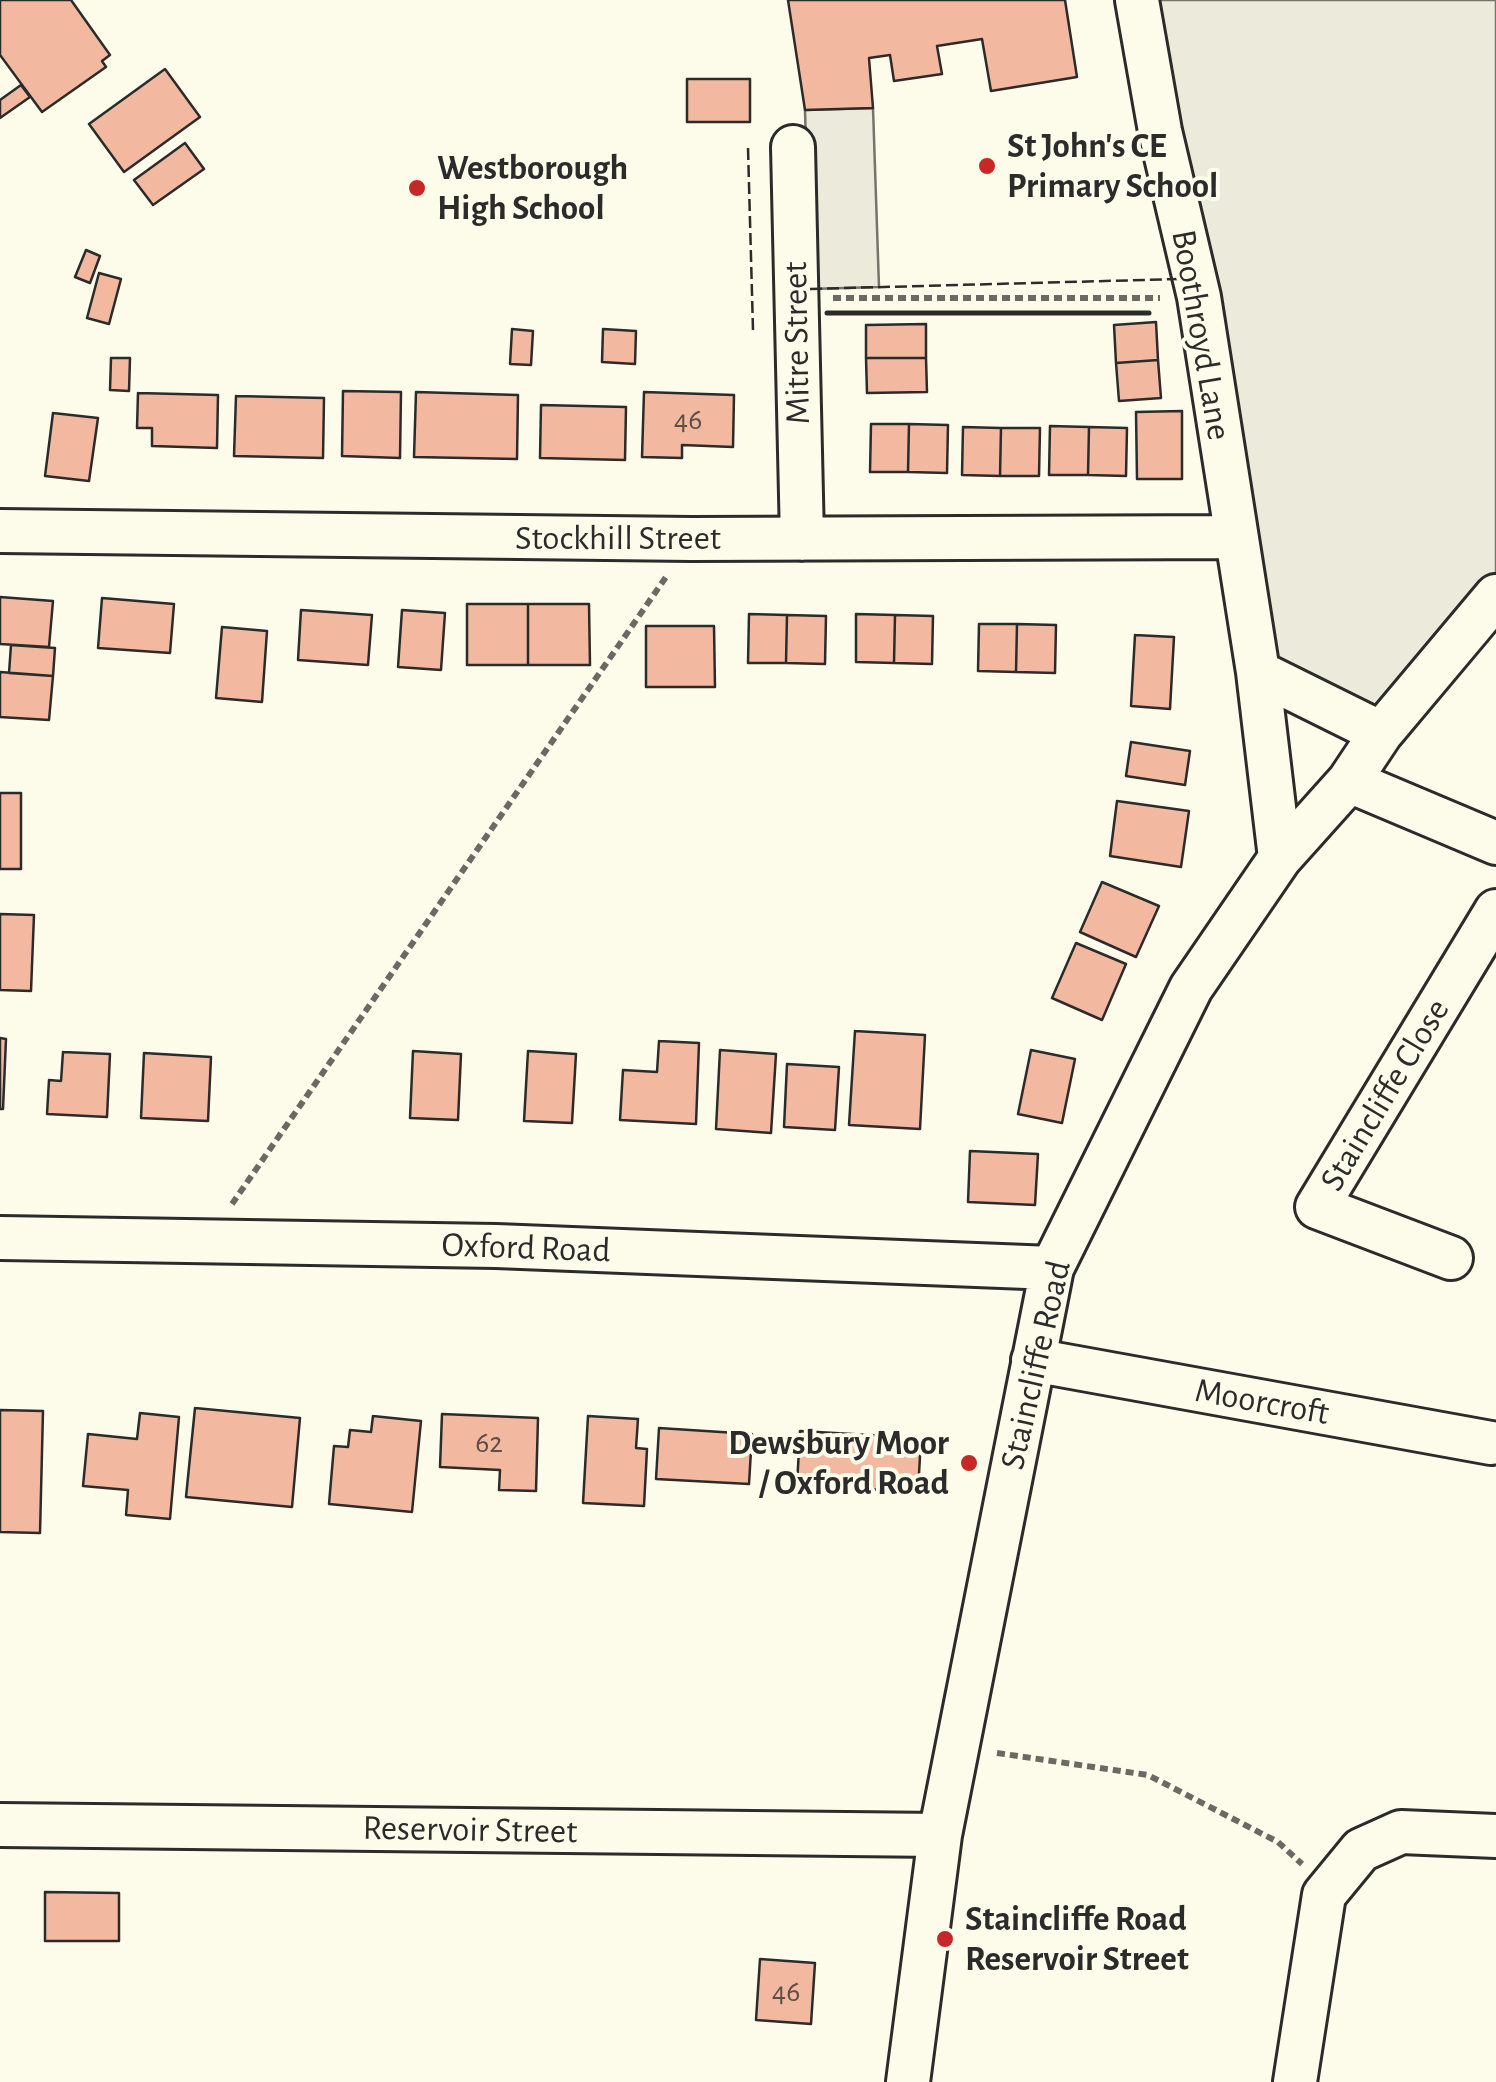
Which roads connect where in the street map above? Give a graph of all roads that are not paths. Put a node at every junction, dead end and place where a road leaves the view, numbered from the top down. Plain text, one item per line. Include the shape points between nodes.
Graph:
1 (1136, 0) edge
2 (798, 171) dead end
3 (0, 532) edge
4 (1236, 537) junction
5 (802, 538) junction
6 (1496, 596) edge
7 (1258, 672) junction
8 (1382, 733) junction
9 (1349, 781) junction
10 (1496, 843) edge
11 (1280, 858) junction
12 (1496, 911) edge
13 (0, 1238) edge
14 (1451, 1258) dead end
15 (1052, 1268) junction
16 (1034, 1360) junction
17 (1491, 1443) dead end
18 (0, 1825) edge
19 (940, 1835) junction
20 (1496, 1836) edge
21 (908, 2082) edge
22 (1295, 2082) edge

1 - 4 street, Boothroyd Lane via 1198,298
2 - 5 street, Mitre Street
3 - 5 street, Stockhill Street
4 - 5 street, Stockhill Street
4 - 7 street, Boothroyd Lane
6 - 8 street, Staincliffe Road
7 - 8 street
7 - 11 street, Boothroyd Lane
8 - 9 street, Staincliffe Road
9 - 10 street
9 - 11 street, Staincliffe Road
11 - 15 street, Staincliffe Road via 1191,988
12 - 14 street, Staincliffe Close via 1317,1207
13 - 15 street, Oxford Road via 496,1246
15 - 16 street, Staincliffe Road
16 - 17 street, Moorcroft
16 - 19 street, Staincliffe Road
18 - 19 street, Reservoir Street
19 - 21 street, Staincliffe Road
20 - 22 street via 1401,1832 1360,1850 1324,1896

